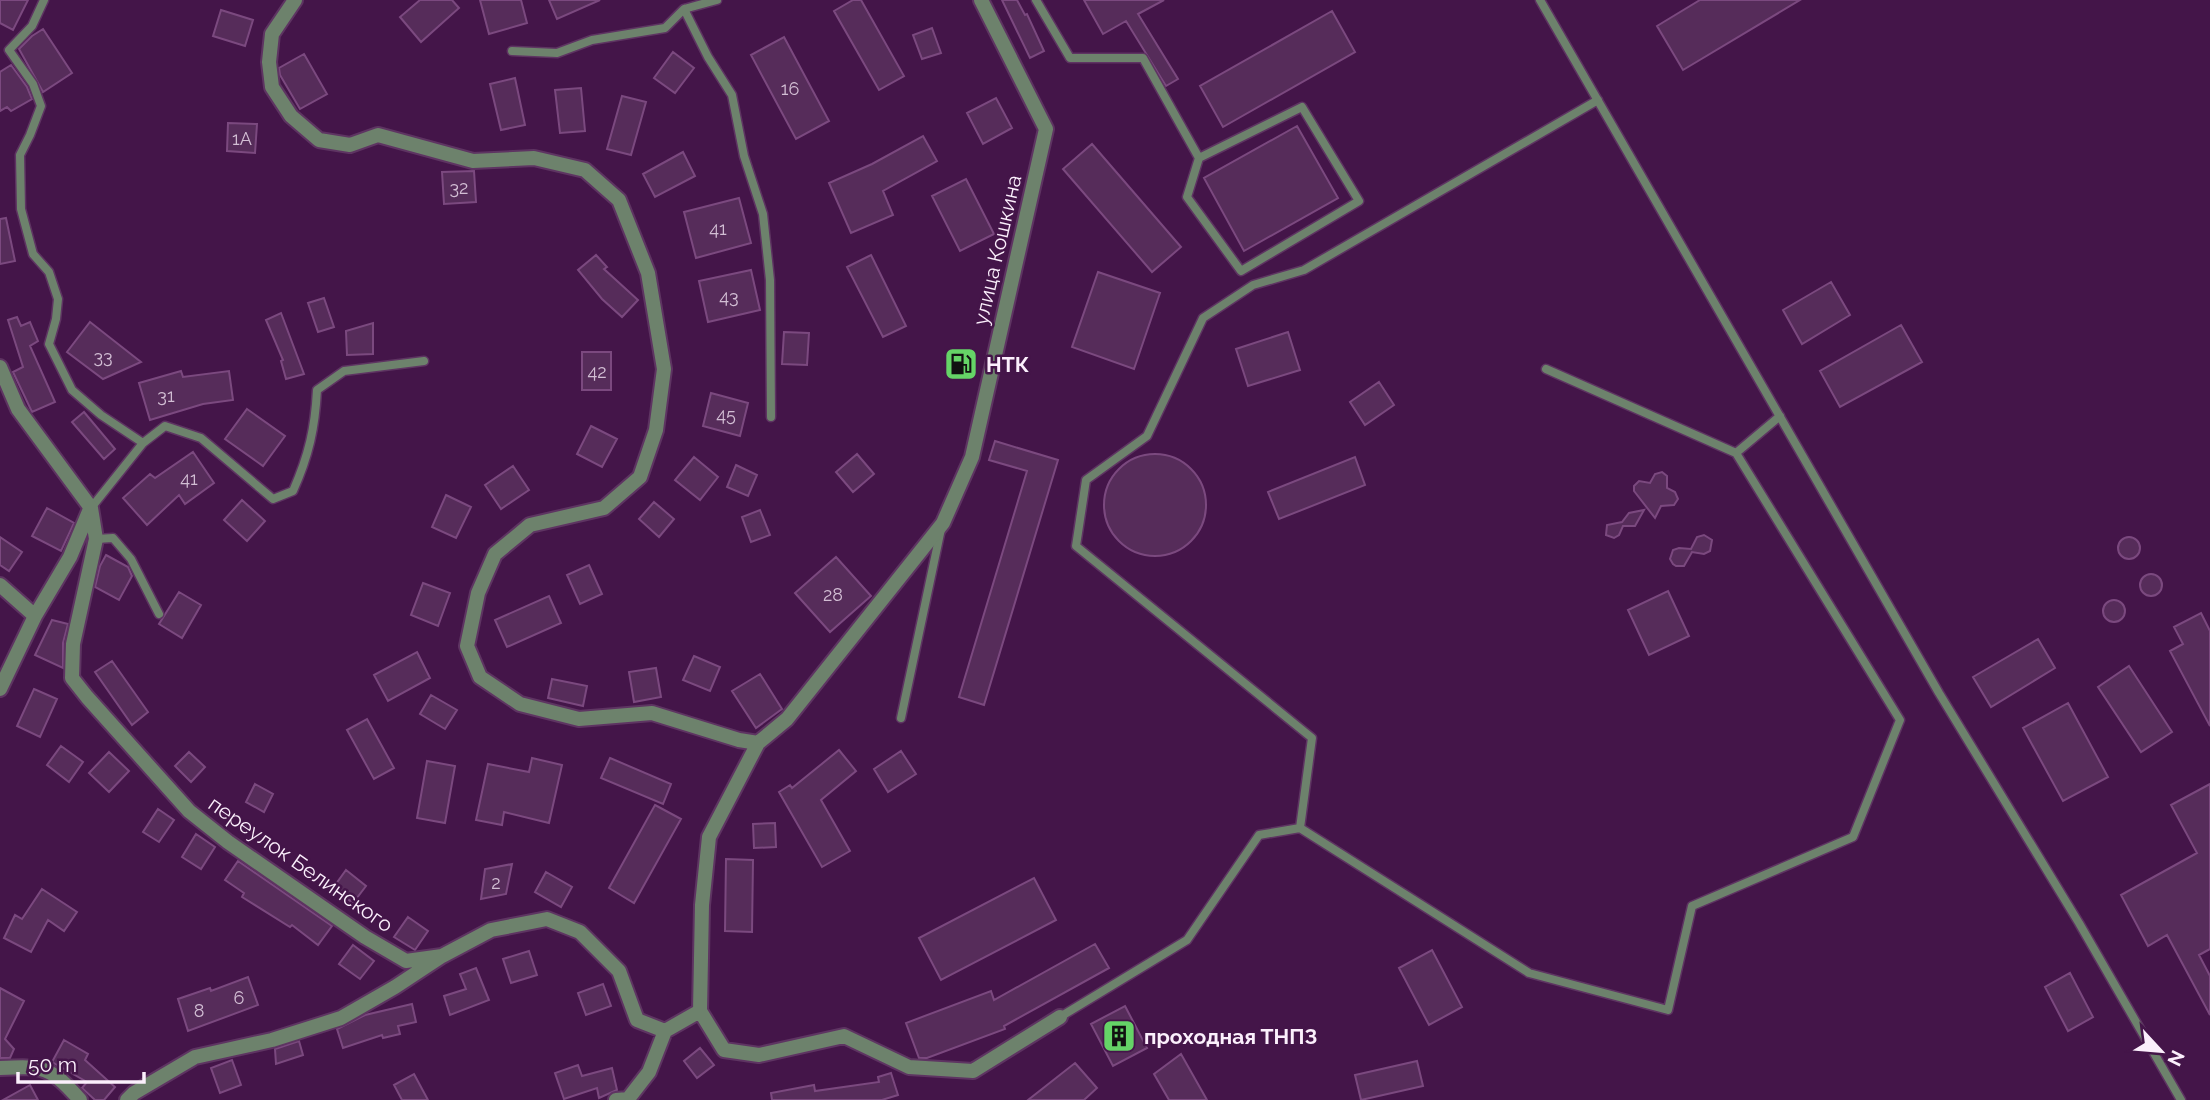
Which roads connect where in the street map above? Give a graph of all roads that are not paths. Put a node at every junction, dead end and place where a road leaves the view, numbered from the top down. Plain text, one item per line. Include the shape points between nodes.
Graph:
1 (44, 0) edge
2 (295, 0) edge
3 (717, 0) edge
4 (981, 0) edge
5 (1036, 0) edge
6 (1540, 0) edge
7 (684, 9) junction
8 (5, 51) edge
9 (512, 51) dead end
10 (1598, 100) junction
11 (1199, 158) junction
12 (424, 361) dead end
13 (0, 366) edge
14 (1546, 369) dead end
15 (1780, 416) junction
16 (771, 417) dead end
17 (143, 443) junction
18 (1736, 453) junction
19 (91, 508) junction
20 (943, 523) junction
21 (96, 539) junction
22 (0, 585) edge
23 (159, 614) dead end
24 (35, 616) junction
25 (0, 689) edge
26 (901, 718) dead end
27 (758, 743) junction
28 (1300, 828) junction
29 (442, 956) junction
30 (700, 1010) junction
31 (1060, 1017) joint
32 (665, 1031) junction
33 (0, 1068) edge
34 (80, 1100) edge
35 (127, 1100) edge
36 (616, 1100) edge
37 (2181, 1100) edge

1 - 8 lane via 32,26
2 - 27 street via 272,34 272,87 291,116 319,139 350,145 378,135 473,161 534,158 585,170 619,201 648,273 664,369 656,430 640,477 604,508 530,525 495,554 478,593 467,646 480,677 520,704 579,719 652,713
3 - 7 lane
4 - 20 street, улица Кошкина via 1046,129 972,457
5 - 11 lane via 1070,58 1143,58
6 - 10 lane
7 - 9 lane via 665,27 592,40 557,53
7 - 16 lane via 732,95 744,156 763,214 770,280
8 - 17 lane via 33,84 41,106 20,155 21,209 33,254 49,272 58,299 49,344 72,390
10 - 15 lane
10 - 28 lane via 1304,270 1253,285 1203,318 1147,436 1086,480 1076,545 1312,738
11 - 11 lane via 1302,107 1359,201 1241,271 1187,197
12 - 17 lane via 344,371 317,390 315,427 306,462 293,491 273,499 201,438 165,426
13 - 19 street via 18,409
14 - 18 lane
15 - 18 lane
15 - 37 lane
17 - 19 lane
18 - 28 lane via 1900,720 1853,836 1692,906 1668,1010 1529,973
19 - 21 street, переулок Белинского
19 - 24 street via 70,557
20 - 26 lane
20 - 27 street, улица Кошкина via 787,719
21 - 23 lane via 113,538 131,559
21 - 29 street, переулок Белинского via 73,645 72,678 86,697 189,811 228,842 406,961
22 - 24 street
24 - 25 street
27 - 30 street via 709,837
28 - 31 lane via 1259,835 1187,940
29 - 32 street via 491,930 547,919 580,932 619,971 637,1020
29 - 35 street via 341,1018 195,1057
30 - 31 street via 724,1050 759,1055 844,1036 909,1067 973,1071
30 - 32 street
32 - 36 street via 649,1072 628,1098
33 - 34 street via 36,1066 61,1078

